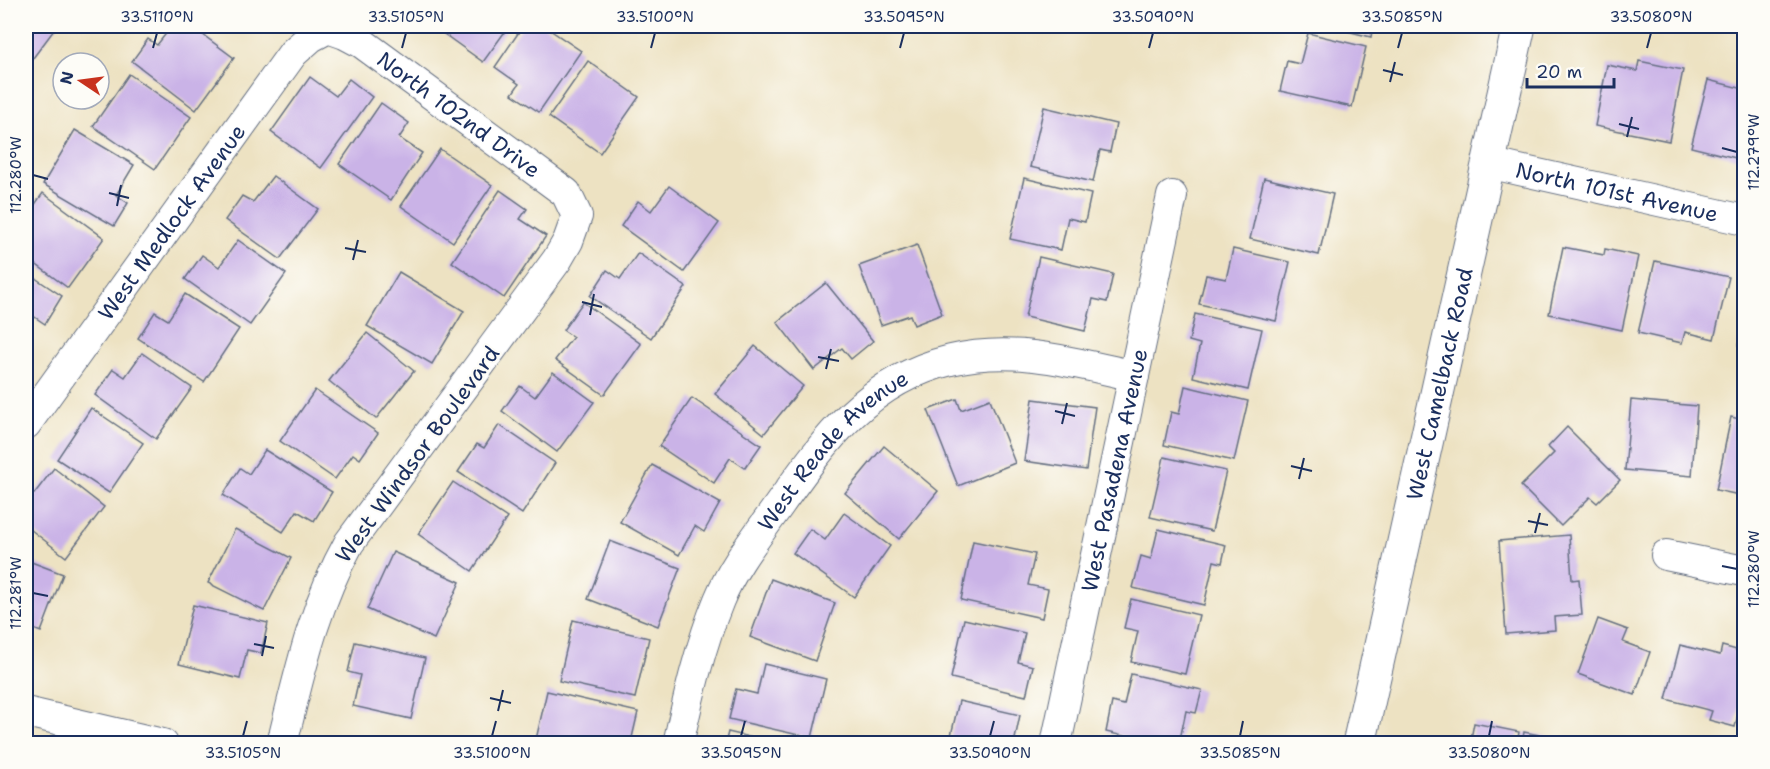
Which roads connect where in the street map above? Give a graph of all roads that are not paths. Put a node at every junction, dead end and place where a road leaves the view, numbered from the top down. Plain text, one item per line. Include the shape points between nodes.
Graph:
1 (1519, 26) edge
2 (328, 28) joint
3 (1488, 163) junction
4 (1172, 196) dead end
5 (577, 216) joint
6 (1744, 220) edge
7 (1134, 376) junction
8 (26, 424) edge
9 (1666, 555) dead end
10 (1744, 571) edge
11 (26, 712) edge
12 (105, 737) edge
13 (163, 744) edge
14 (282, 744) edge
15 (678, 744) edge
16 (1056, 744) edge
17 (1359, 744) edge

1 - 3 main road, West Camelback Road
2 - 5 street, North 102nd Drive via 362,43 566,193
2 - 8 street, West Medlock Avenue via 293,53
3 - 6 street, North 101st Avenue
3 - 17 main road, West Camelback Road
4 - 7 street, West Pasadena Avenue
5 - 14 street, West Windsor Boulevard via 557,260 349,543 332,574 311,629
7 - 15 street, West Reade Avenue via 1051,358 1011,353 986,355 920,369 884,387 853,411 792,487 725,588 707,632
7 - 16 street, West Pasadena Avenue
9 - 10 street
11 - 12 street
12 - 13 street

